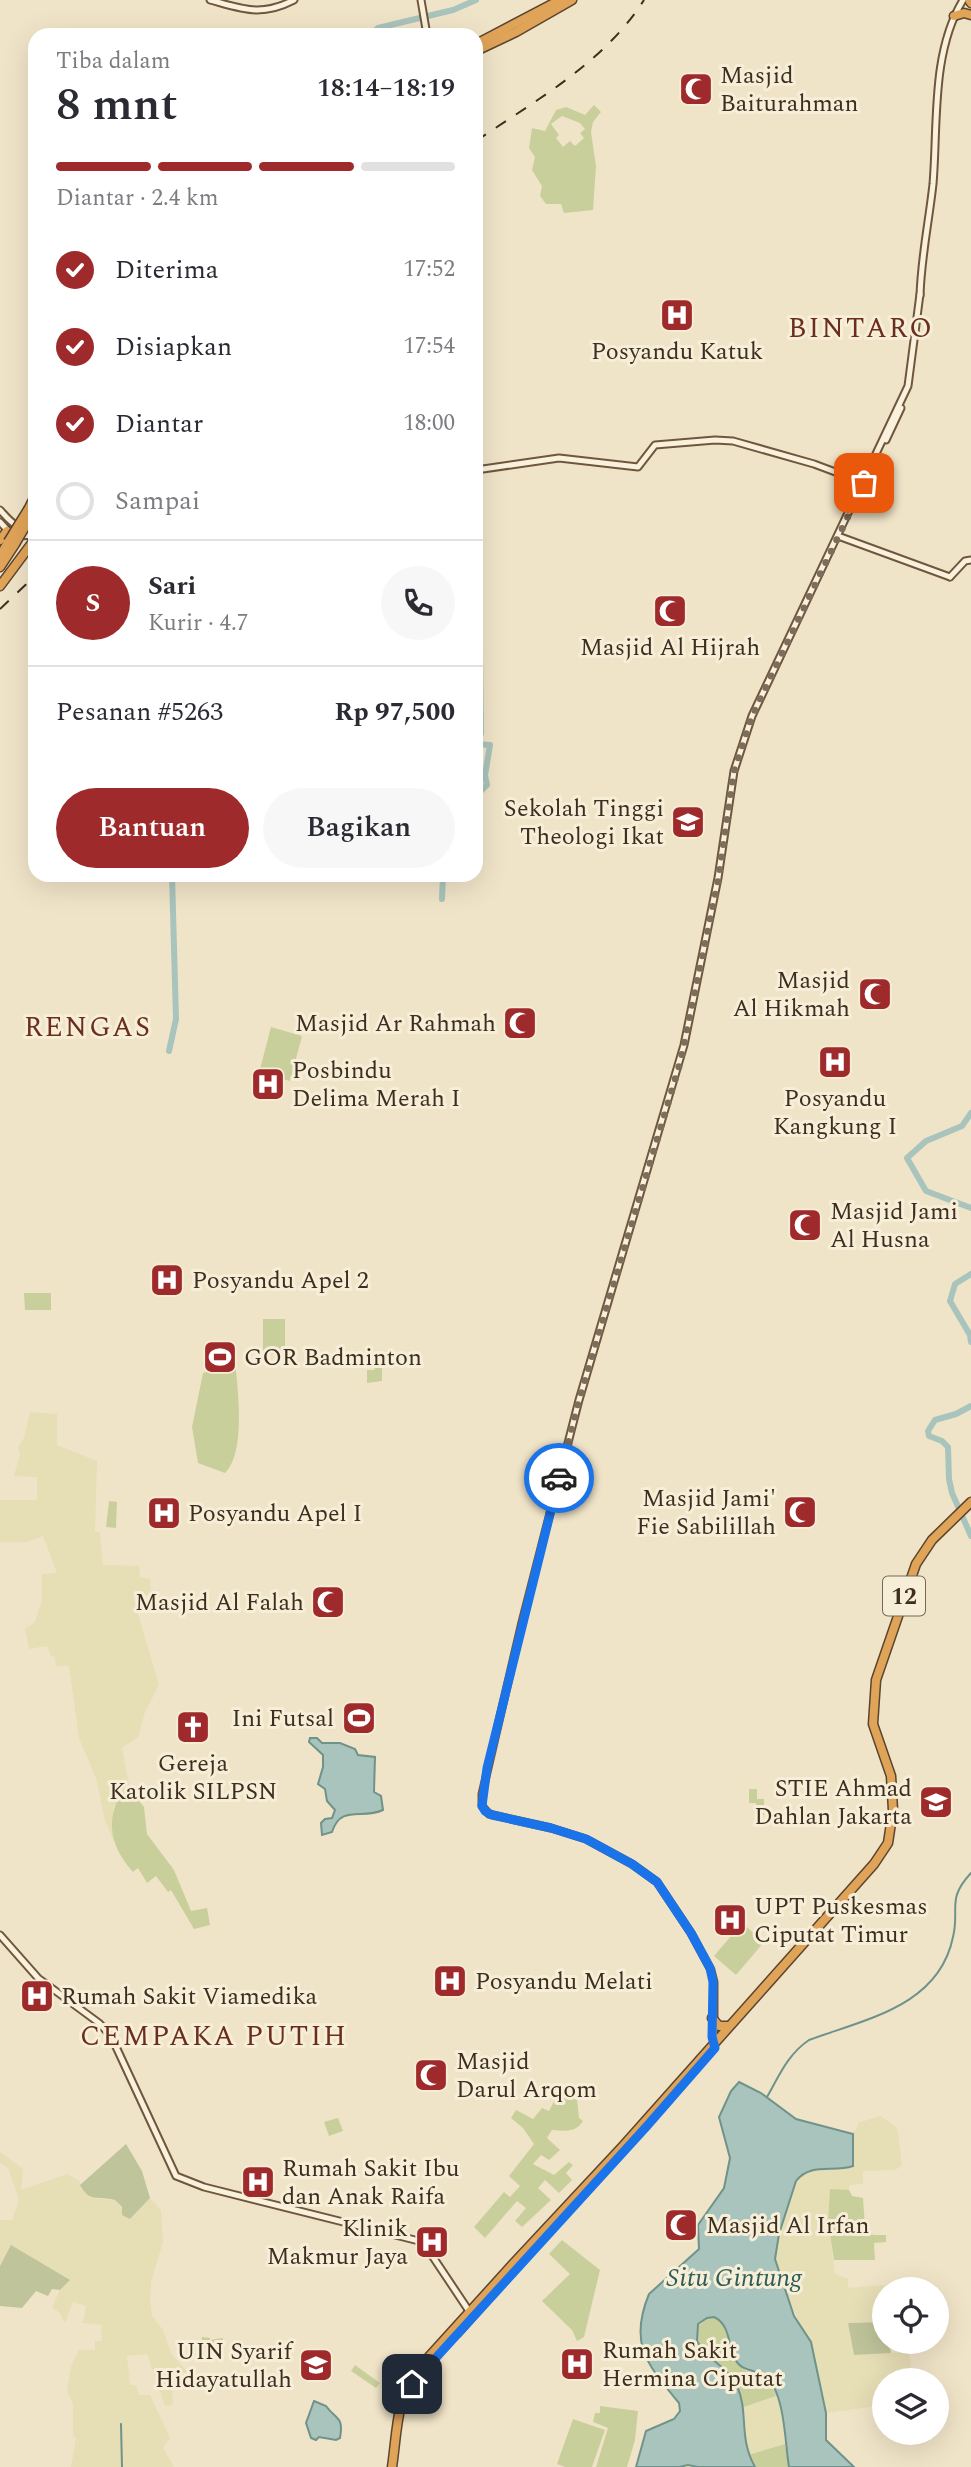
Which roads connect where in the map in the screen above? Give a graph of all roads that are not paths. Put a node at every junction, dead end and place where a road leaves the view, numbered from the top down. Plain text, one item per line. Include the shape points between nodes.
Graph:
1 (210, 0) edge
2 (294, 0) edge
3 (421, 0) edge
4 (560, 0) edge
5 (572, 0) edge
6 (963, 0) edge
7 (971, 15) edge
8 (954, 16) junction
9 (426, 28) edge
10 (483, 40) edge
11 (483, 48) edge
12 (914, 362) junction
13 (483, 469) edge
14 (842, 473) junction
15 (864, 474) junction
16 (861, 484) junction
17 (0, 510) edge
18 (28, 514) edge
19 (0, 522) edge
20 (28, 527) edge
21 (28, 529) edge
22 (7, 531) junction
23 (839, 535) junction
24 (28, 537) edge
25 (8, 542) edge
26 (28, 547) edge
27 (0, 556) edge
28 (971, 561) edge
29 (0, 567) edge
30 (0, 586) edge
31 (969, 1507) edge
32 (954, 1519) junction
33 (0, 1935) edge
34 (712, 2018) junction
35 (730, 2026) junction
36 (714, 2046) junction
37 (471, 2313) junction
38 (394, 2467) edge

1 - 2 main road via 258,11
3 - 9 main road
4 - 10 highway
5 - 11 highway
6 - 8 main road
7 - 8 highway
8 - 12 main road via 939,84
12 - 15 main road via 905,391
12 - 16 main road via 908,394
13 - 14 main road via 559,458 638,467 655,445 715,440 743,443
14 - 15 main road
14 - 16 main road
15 - 16 main road
16 - 23 main road
17 - 20 main road via 14,526
18 - 25 highway, bridge
19 - 22 main road
21 - 22 main road
22 - 24 main road
22 - 25 highway
23 - 28 main road via 950,577
23 - 34 main road via 752,716 735,765 718,881 680,1063 579,1400 481,1799 489,1814 586,1839 654,1879 708,1963 713,1982
25 - 27 highway
25 - 29 highway
26 - 30 highway
31 - 32 highway, 12
32 - 35 highway, 12 via 932,1540 912,1573 875,1684 873,1727 893,1789 888,1843
32 - 36 highway, 12 via 917,1573 879,1686 877,1729 897,1789 895,1834 887,1856
33 - 37 main road via 32,1973 111,2036 176,2176 419,2241
34 - 35 highway via 719,2026
34 - 36 main road
35 - 36 highway, 12
36 - 37 highway, 12
37 - 38 highway, 12 via 408,2382

